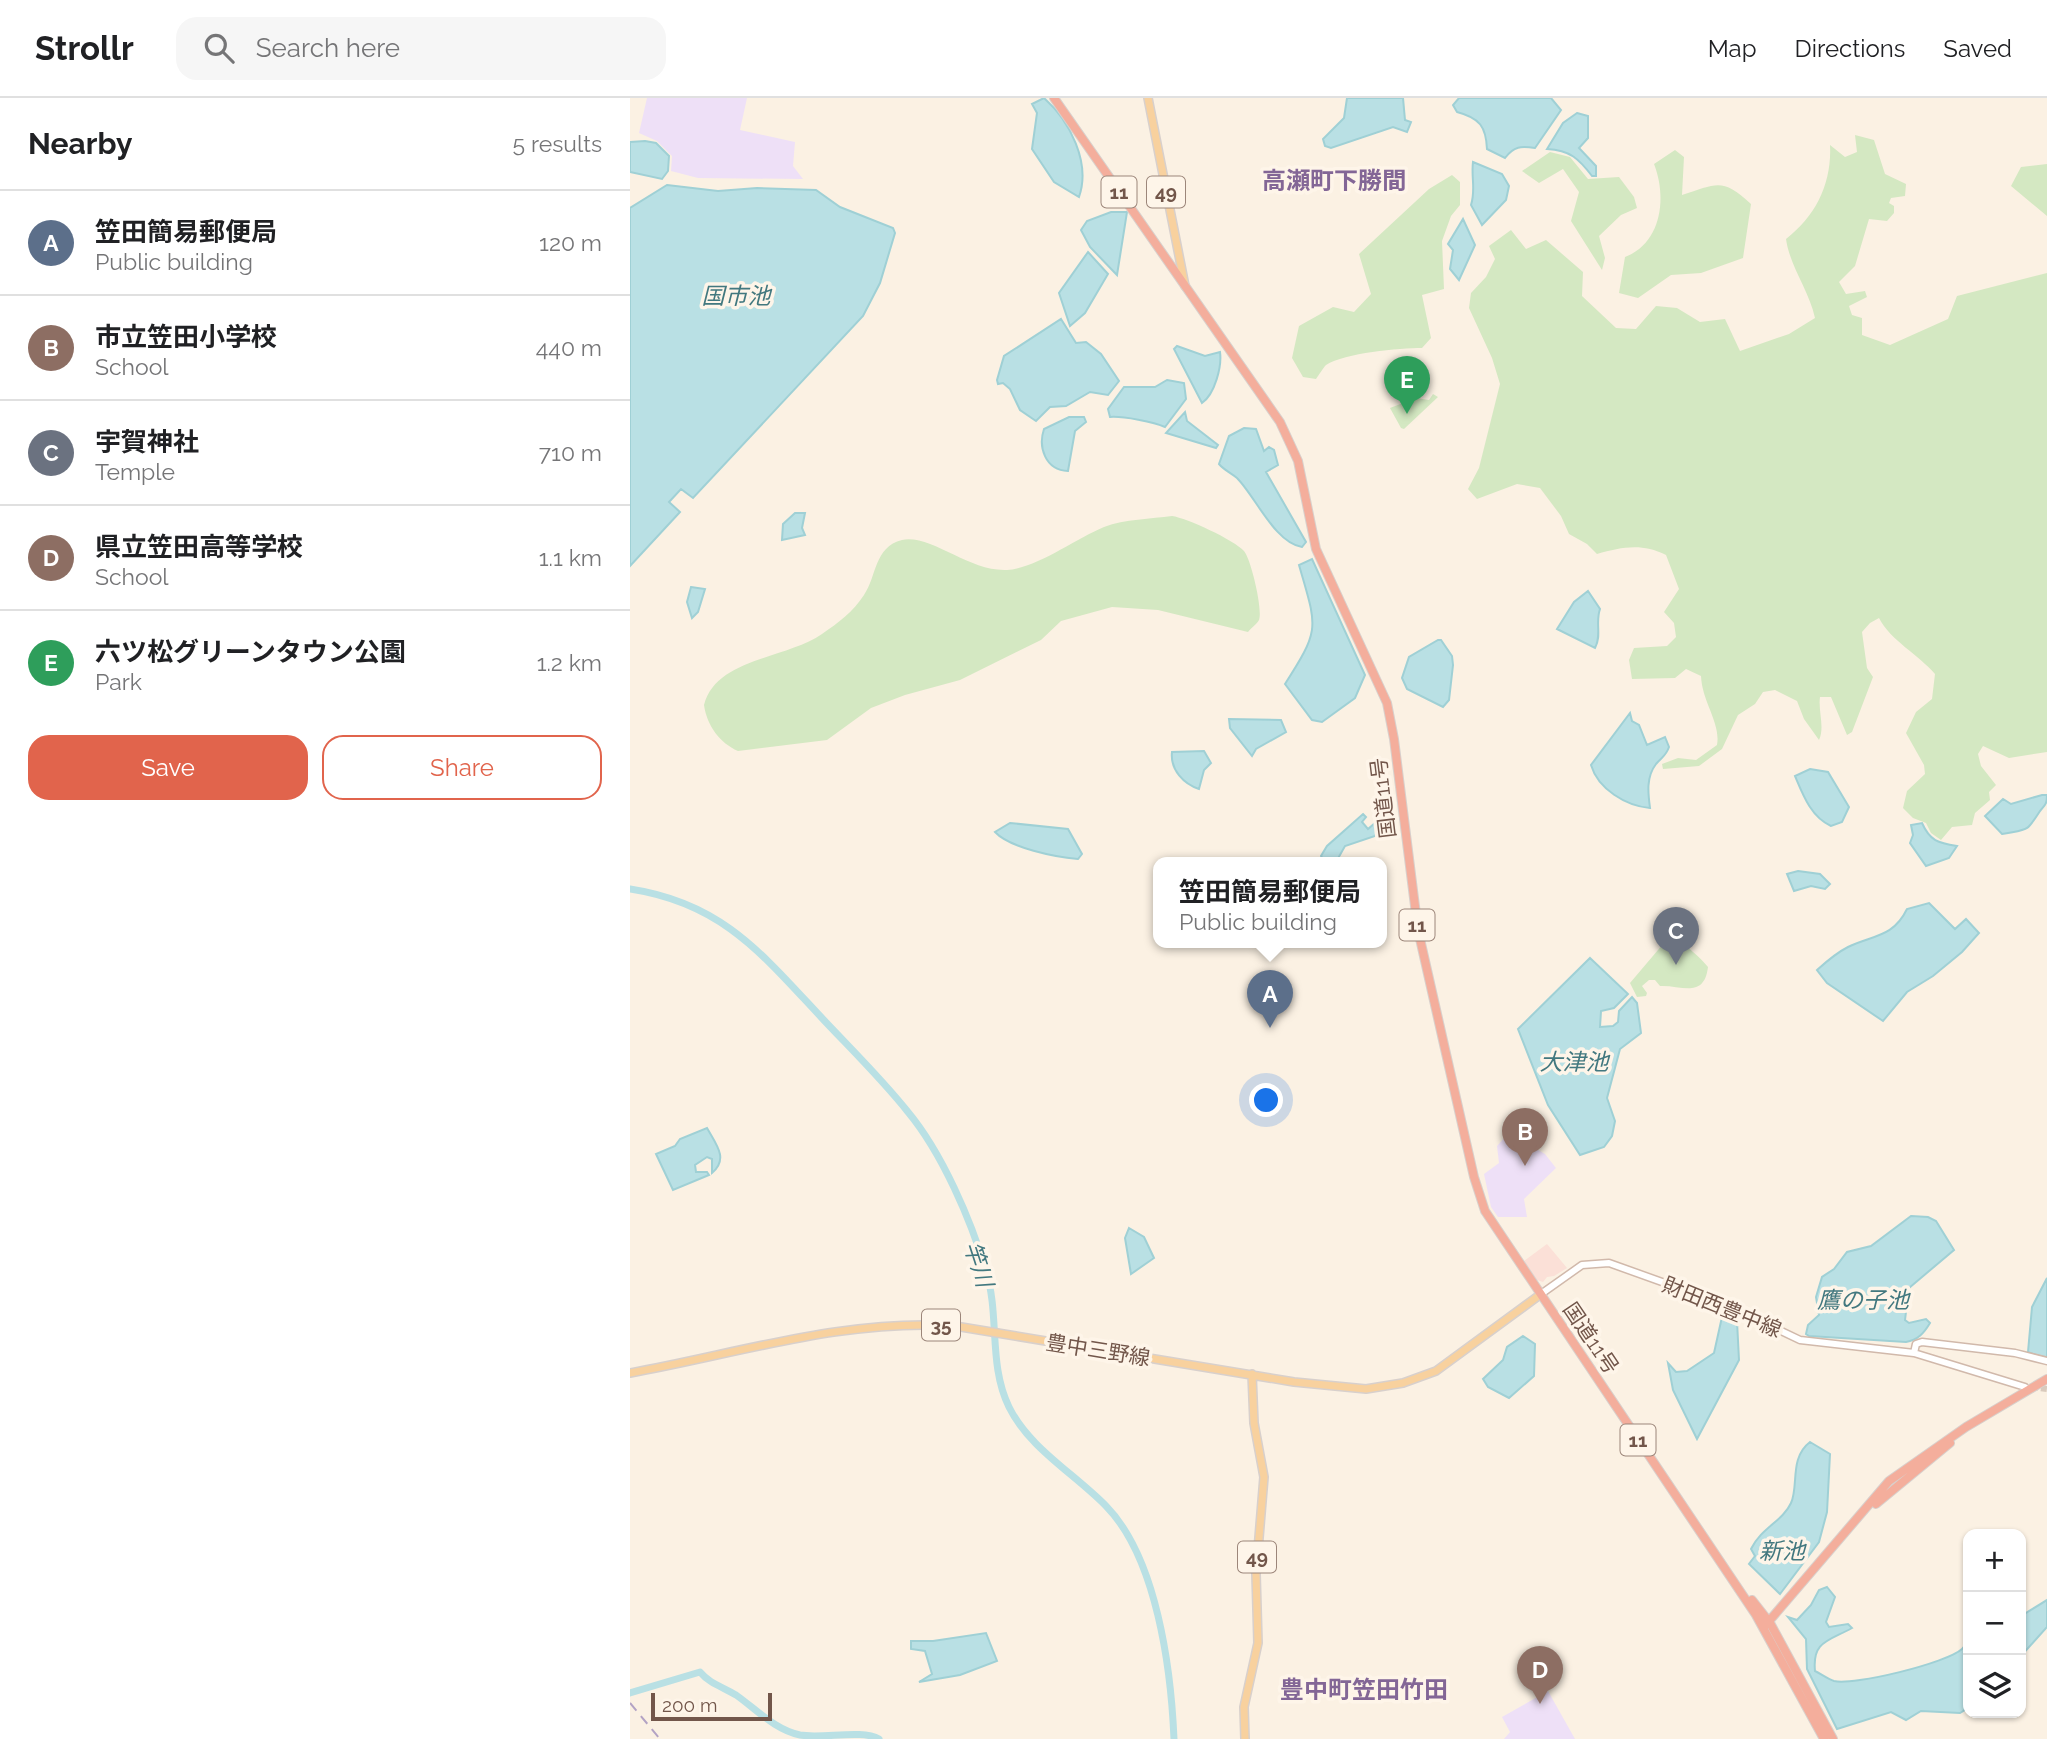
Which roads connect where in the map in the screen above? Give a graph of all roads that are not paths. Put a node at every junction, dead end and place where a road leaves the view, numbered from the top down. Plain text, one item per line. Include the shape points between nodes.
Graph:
1 (1054, 98) edge
2 (1148, 98) edge
3 (1185, 286) junction
4 (1541, 1294) junction
5 (1914, 1353) junction
6 (2047, 1361) edge
7 (630, 1373) edge
8 (1252, 1374) junction
9 (2047, 1382) edge
10 (2025, 1387) tunnel mouth
11 (1768, 1623) junction
12 (1245, 1739) edge
13 (1824, 1739) edge
14 (1833, 1739) edge

1 - 3 highway, 国道11号 / 11
2 - 3 main road, 49
3 - 4 highway, 国道11号 / 11 via 1286,432 1298,461 1316,549 1387,704 1418,930 1476,1186 1489,1219
4 - 5 main road, 財田西豊中線 via 1582,1265 1609,1263 1729,1306 1800,1340
4 - 8 main road, 豊中三野線 / 35 via 1453,1361 1402,1383 1366,1389
4 - 11 highway, 国道11号 / 11 via 1737,1586
5 - 6 main road, 財田西豊中線 via 1916,1343 1922,1342
5 - 10 main road, 財田西豊中線
7 - 8 main road, 豊中三野線 / 35 via 865,1328 915,1324 955,1326
8 - 12 main road, 49 via 1264,1486 1256,1574 1258,1643 1244,1707
9 - 11 highway via 1946,1446 1879,1502
11 - 13 highway, 国道11号 / 11
11 - 14 highway, 国道11号 / 11

